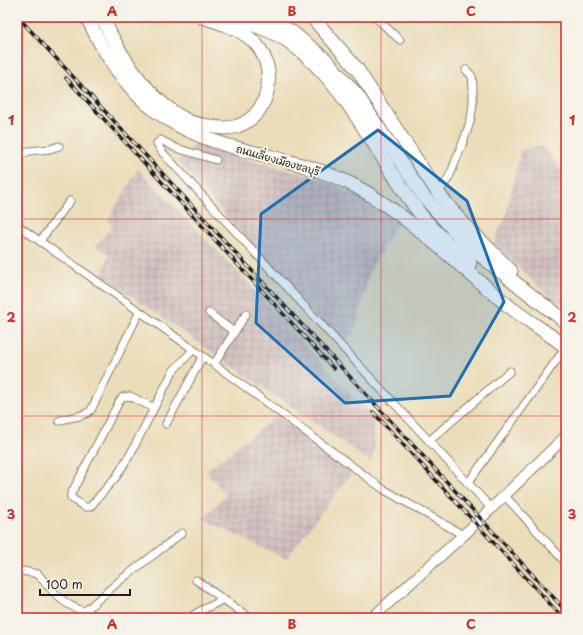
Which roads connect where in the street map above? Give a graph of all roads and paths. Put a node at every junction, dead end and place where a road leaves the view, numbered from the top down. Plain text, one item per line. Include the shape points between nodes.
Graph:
1 (87, 17) edge
2 (102, 17) edge
3 (202, 17) edge
4 (229, 17) edge
5 (265, 17) edge
6 (312, 17) edge
7 (375, 17) edge
8 (400, 40) dead end
9 (466, 70) dead end
10 (59, 146) dead end
11 (17, 157) edge
12 (216, 160) dead end
13 (438, 193) junction
14 (70, 201) dead end
15 (17, 226) edge
16 (40, 241) junction
17 (139, 313) junction
18 (209, 313) dead end
19 (554, 313) junction
20 (246, 314) dead end
21 (566, 322) edge
22 (234, 332) junction
23 (564, 345) edge
24 (193, 350) junction
25 (203, 356) junction
26 (214, 364) junction
27 (510, 371) dead end
28 (154, 408) junction
29 (59, 421) dead end
30 (166, 424) dead end
31 (566, 436) edge
32 (430, 441) junction
33 (468, 483) junction
34 (505, 496) junction
35 (491, 508) junction
36 (182, 533) dead end
37 (463, 535) junction
38 (566, 563) edge
39 (17, 570) edge
40 (196, 580) dead end
41 (223, 599) junction
42 (84, 612) junction
43 (103, 618) edge
44 (190, 618) edge
45 (250, 618) edge
46 (372, 618) edge

1 - 23 highway, ถนนเลี่ยงเมืองชลบุรี via 120,77 151,109 182,129 210,140 299,164 355,187 400,216 511,308
2 - 3 highway via 139,81 162,104 191,122 216,128 238,126 256,114 266,97 270,78 266,59 252,40 232,28
4 - 23 highway via 287,41 323,71 345,99 416,208 439,234
5 - 19 highway via 292,32 331,66 357,95 407,173 446,223 481,256
6 - 13 highway via 357,69
7 - 8 street
9 - 13 street via 472,76 472,116 467,136 452,172
10 - 11 street via 29,151
12 - 32 street via 176,148 161,140 157,143 162,152
13 - 19 highway via 460,220
14 - 16 street
15 - 16 street
16 - 17 street
17 - 24 street
17 - 29 street via 91,410 88,414 70,416
18 - 22 street
19 - 21 highway
20 - 22 street
22 - 26 street
23 - 33 street
24 - 25 street
24 - 28 street via 173,371
25 - 26 street
25 - 30 street
26 - 37 street via 383,489
27 - 32 street
28 - 28 street via 116,477 95,503 90,507 84,507 71,498 120,400 130,396
31 - 34 street
32 - 33 street
33 - 35 street
34 - 35 street
34 - 38 street
35 - 37 street
36 - 42 street
37 - 46 street
39 - 42 street via 38,574 55,595
40 - 41 street
41 - 44 street via 209,608 195,612
41 - 45 street
42 - 43 street

